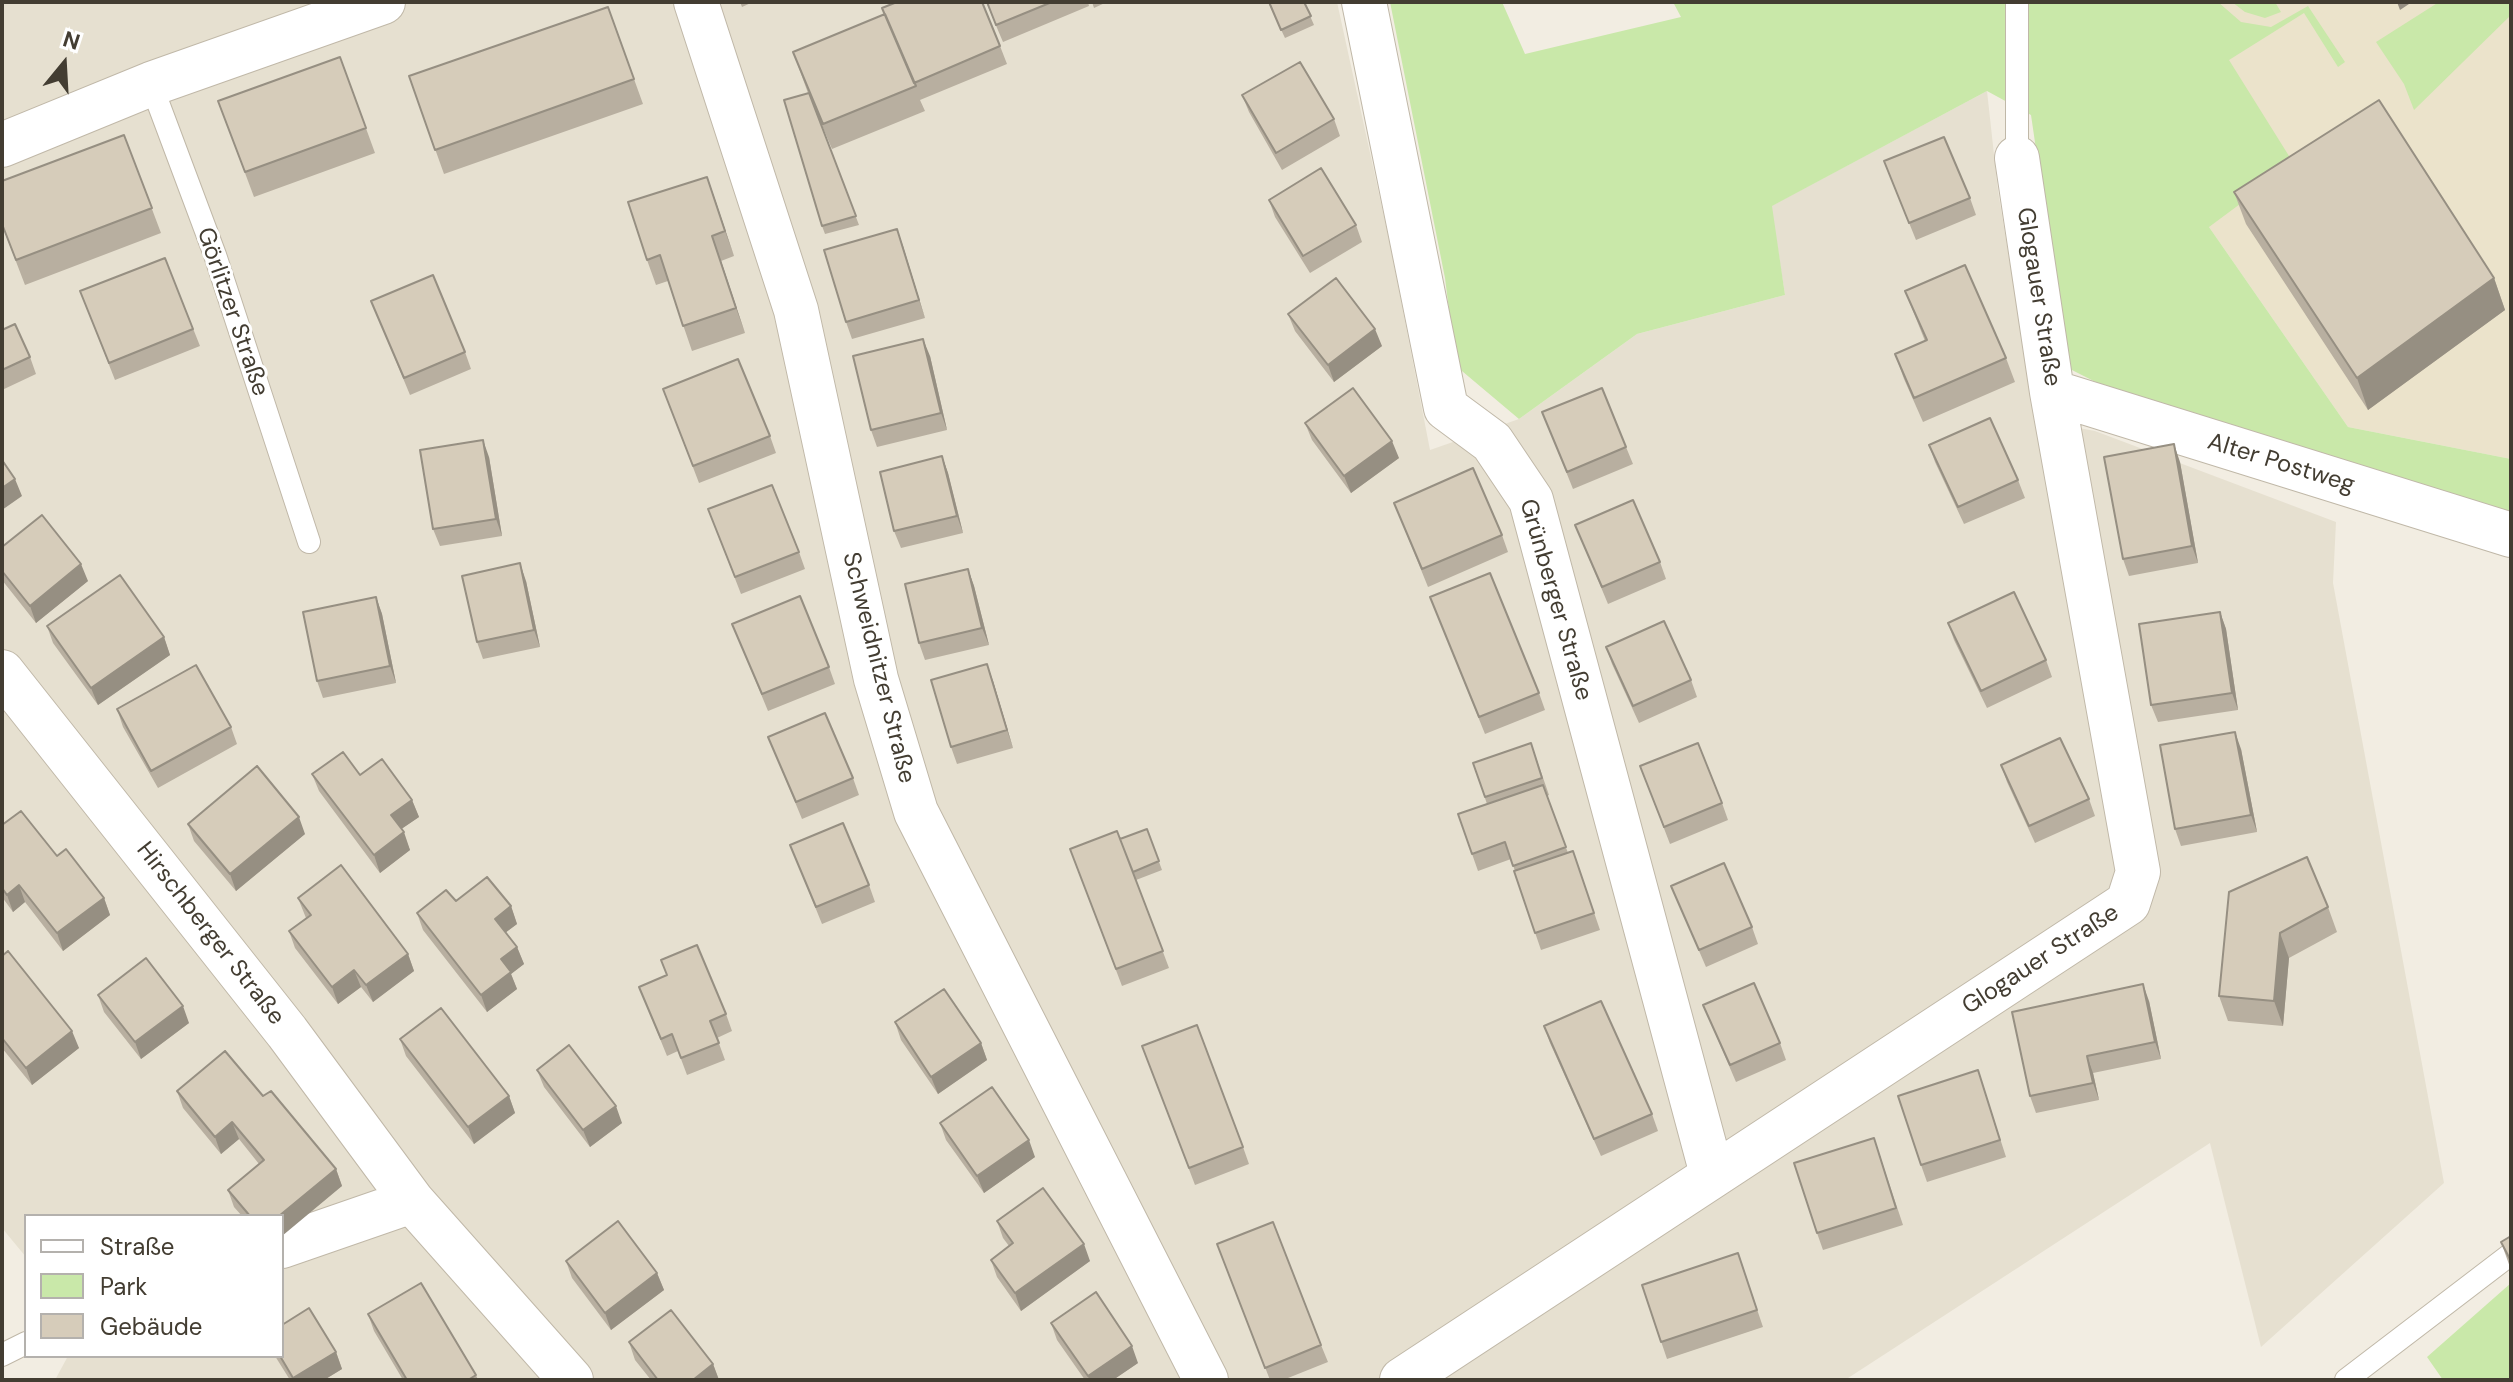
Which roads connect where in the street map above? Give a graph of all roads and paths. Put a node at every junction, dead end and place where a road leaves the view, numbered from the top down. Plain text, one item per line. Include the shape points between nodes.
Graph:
1 (383, 2) edge
2 (696, 2) edge
3 (1364, 2) edge
4 (2017, 2) edge
5 (151, 84) junction
6 (2, 145) edge
7 (2017, 158) joint
8 (2052, 392) junction
9 (2511, 535) edge
10 (309, 542) dead end
11 (2, 672) edge
12 (1712, 1174) junction
13 (412, 1201) junction
14 (284, 1245) edge
15 (2511, 1254) edge
16 (24, 1344) edge
17 (2, 1355) edge
18 (571, 1380) edge
19 (1206, 1380) edge
20 (1402, 1380) edge
21 (2346, 1380) edge

1 - 5 street
2 - 19 street, Schweidnitzer Straße via 796,310 876,679 916,812
3 - 12 street, Grünberger Straße via 1446,408 1492,442 1531,500
4 - 7 lane
5 - 6 street
5 - 10 lane, Görlitzer Straße via 215,255
7 - 8 street, Glogauer Straße
8 - 9 street, Alter Postweg
8 - 12 street, Glogauer Straße via 2138,872 2128,903
11 - 13 street, Hirschberger Straße via 287,1032
12 - 20 street, Glogauer Straße
13 - 14 street
13 - 18 street, Hirschberger Straße
15 - 21 lane
16 - 17 lane

